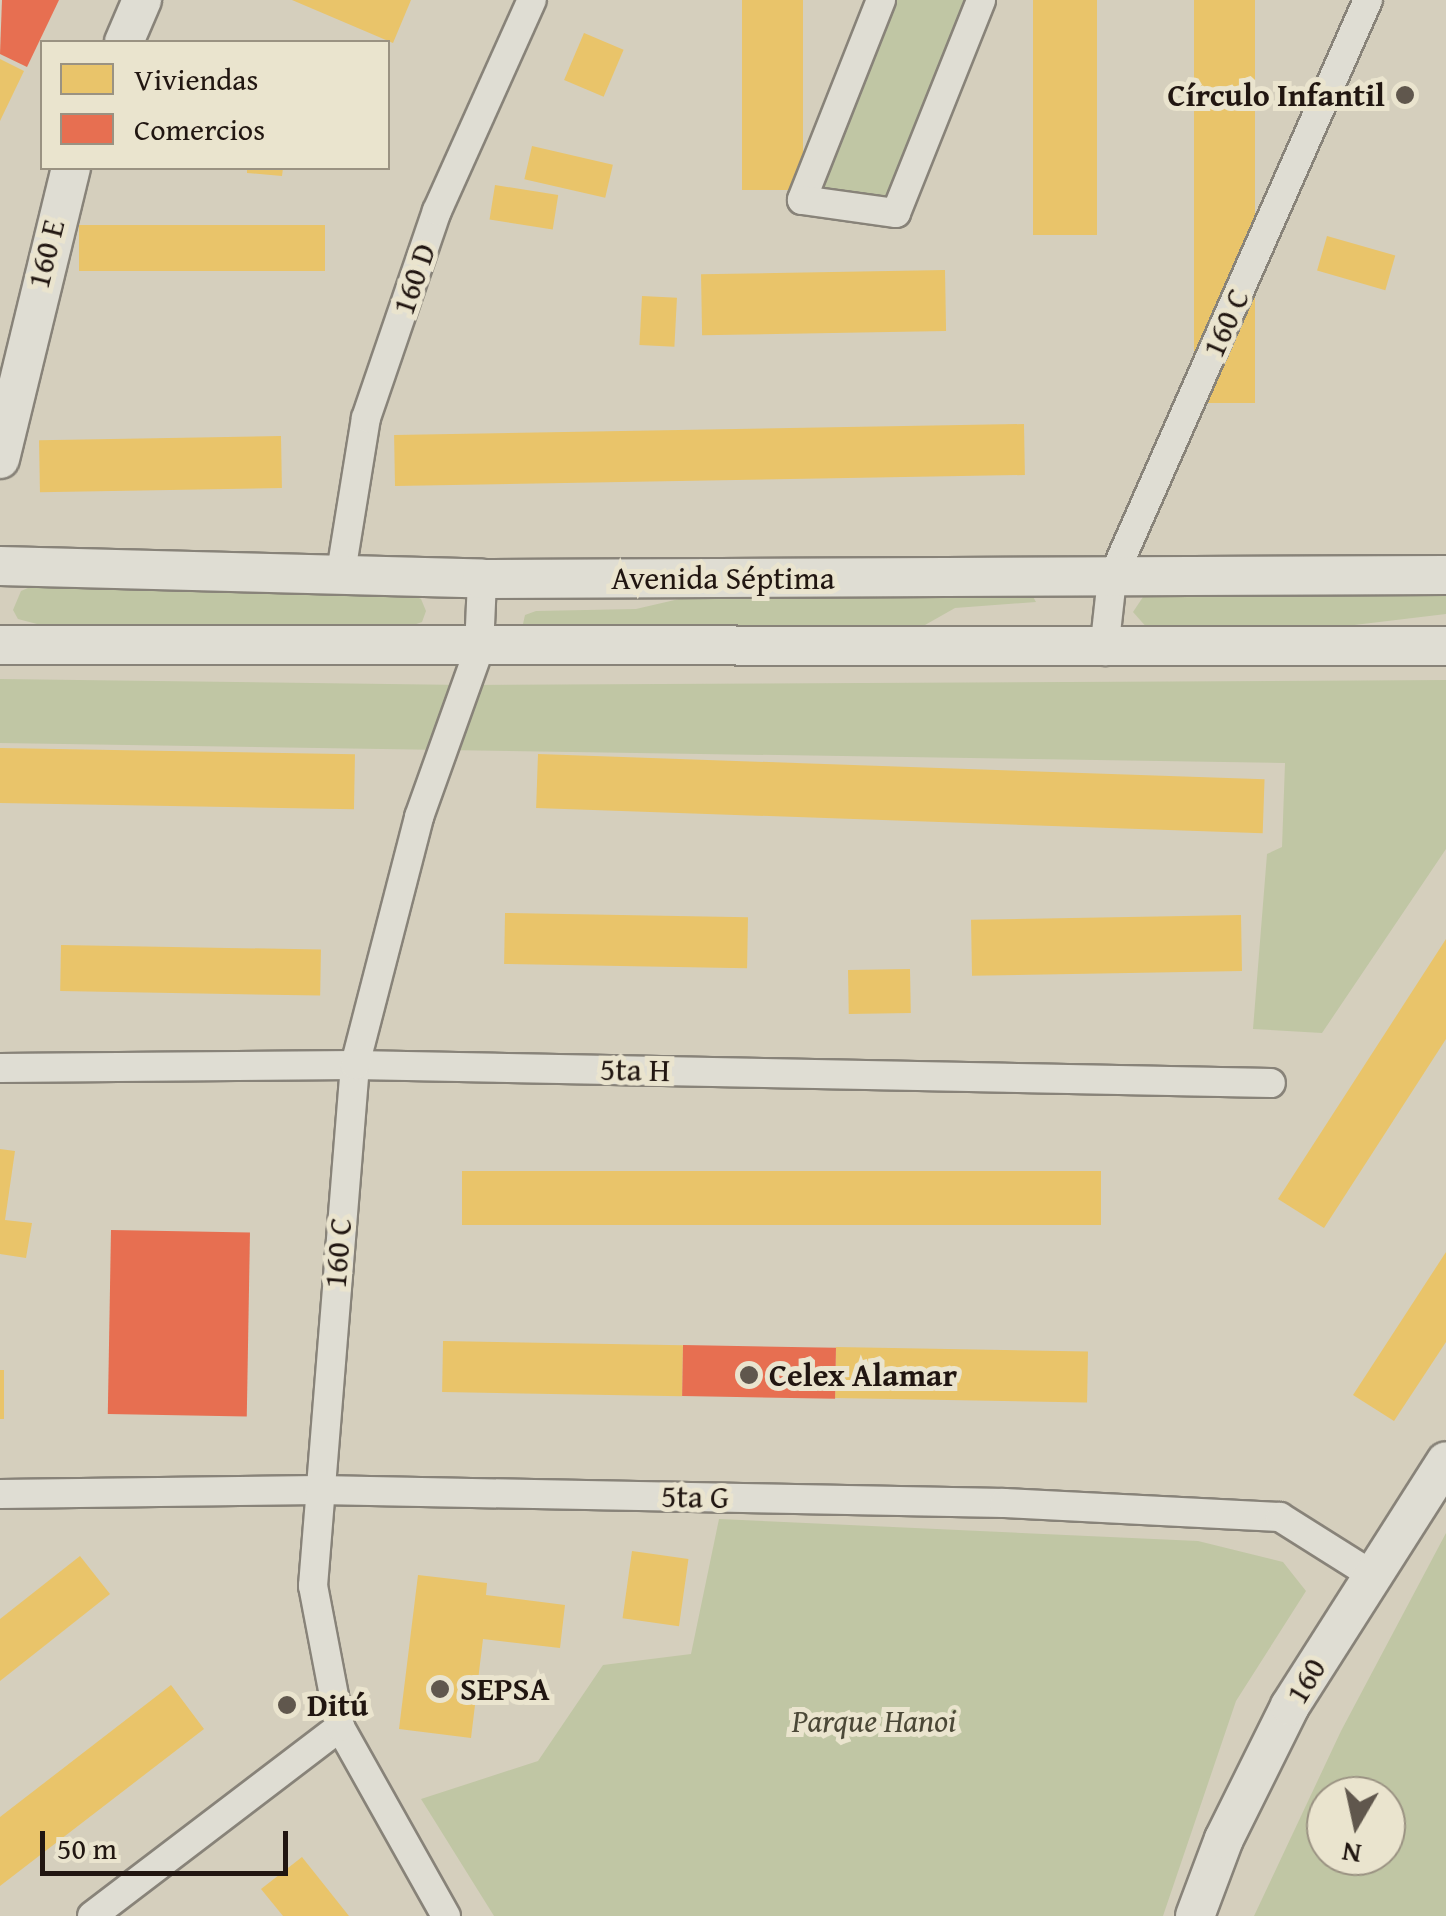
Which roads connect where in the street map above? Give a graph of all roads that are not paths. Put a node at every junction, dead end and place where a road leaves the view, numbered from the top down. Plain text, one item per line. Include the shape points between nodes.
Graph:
1 (142, 0) edge
2 (532, 0) edge
3 (881, 0) edge
4 (981, 0) edge
5 (1368, 0) edge
6 (125, 40) edge
7 (71, 170) edge
8 (0, 459) edge
9 (0, 566) edge
10 (341, 572) junction
11 (1446, 575) edge
12 (482, 578) junction
13 (1112, 579) junction
14 (0, 645) edge
15 (1446, 646) edge
16 (479, 649) junction
17 (1104, 651) junction
18 (355, 1065) junction
19 (0, 1068) edge
20 (1270, 1083) dead end
21 (1446, 1461) edge
22 (319, 1490) junction
23 (6, 1499) edge
24 (1372, 1575) junction
25 (340, 1727) junction
26 (92, 1916) edge
27 (446, 1916) edge
28 (1196, 1916) edge

1 - 6 main road
2 - 10 street, 160 D via 437,211 366,418
3 - 4 street via 802,200 896,212
5 - 13 street, 160 C
7 - 8 main road, 160 E
9 - 10 main road, Avenida Séptima
10 - 12 main road, Avenida Séptima
11 - 13 main road, Avenida Séptima
12 - 13 main road, Avenida Séptima
12 - 16 street, 160 C
13 - 17 street, 160 C
14 - 16 main road
15 - 17 main road
16 - 17 main road
16 - 18 street, 160 C via 419,818
18 - 19 street, 5ta H
18 - 20 street, 5ta H
18 - 22 street, 160 C
21 - 24 main road, 160
22 - 23 street, 5ta G
22 - 24 street, 5ta G via 1004,1503 1280,1518
22 - 25 street, 160 C via 313,1586
24 - 28 main road, 160 via 1290,1706 1224,1839
25 - 26 street
25 - 27 street, 160 C

